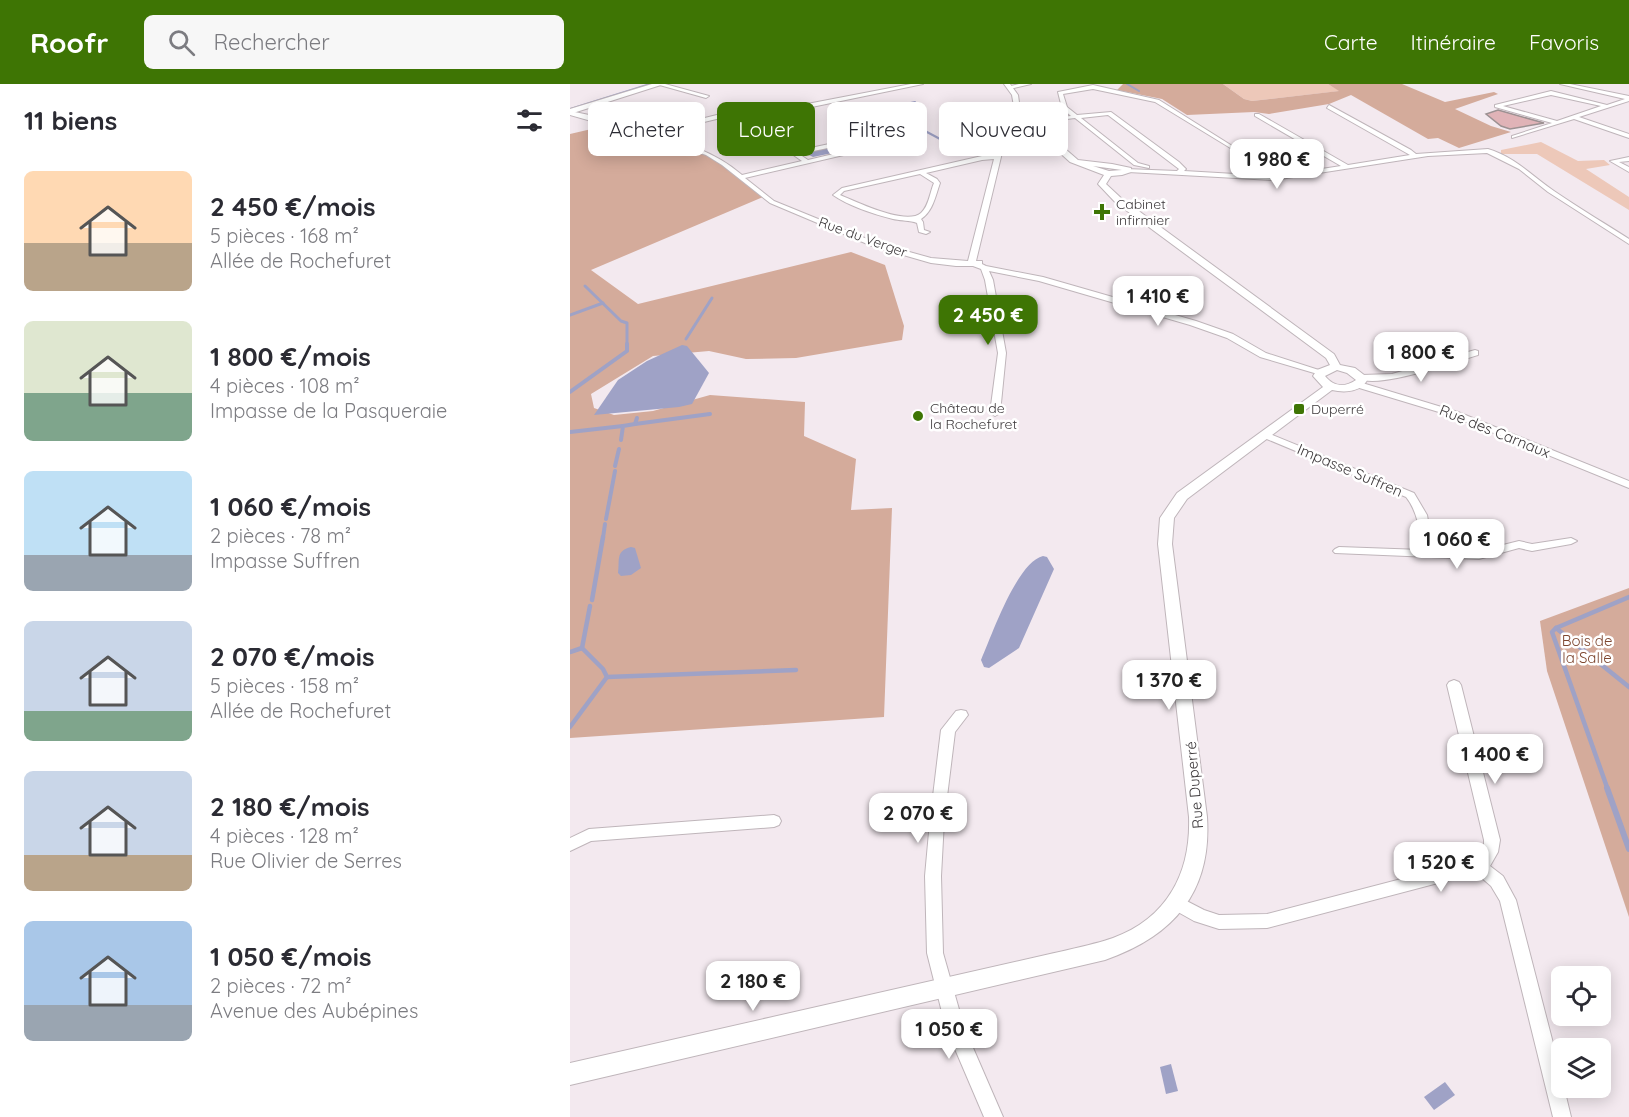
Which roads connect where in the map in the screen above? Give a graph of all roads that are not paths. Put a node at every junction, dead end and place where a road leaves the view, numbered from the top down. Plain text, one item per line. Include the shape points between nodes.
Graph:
1 (660, 84) edge
2 (920, 84) edge
3 (1028, 84) edge
4 (1563, 84) edge
5 (1008, 86) edge
6 (706, 96) dead end
7 (1629, 99) edge
8 (1016, 102) edge
9 (1606, 106) junction
10 (1329, 107) dead end
11 (570, 113) edge
12 (1257, 115) dead end
13 (1075, 116) junction
14 (588, 117) edge
15 (1068, 117) edge
16 (1573, 117) junction
17 (705, 120) edge
18 (1555, 123) junction
19 (1629, 136) edge
20 (1514, 137) dead end
21 (1411, 153) junction
22 (705, 154) edge
23 (1068, 155) edge
24 (998, 157) joint
25 (1629, 159) edge
26 (806, 161) junction
27 (1177, 163) junction
28 (1348, 166) junction
29 (1105, 170) junction
30 (1128, 170) joint
31 (1629, 170) edge
32 (921, 172) junction
33 (1179, 172) junction
34 (742, 177) junction
35 (1274, 178) junction
36 (915, 219) junction
37 (926, 232) dead end
38 (1629, 242) edge
39 (982, 267) junction
40 (997, 269) junction
41 (1475, 354) dead end
42 (1336, 367) junction
43 (1326, 379) junction
44 (1360, 381) junction
45 (995, 413) dead end
46 (1265, 435) junction
47 (1629, 485) edge
48 (1571, 541) dead end
49 (1339, 551) dead end
50 (1428, 554) junction
51 (1454, 685) dead end
52 (962, 715) dead end
53 (774, 821) dead end
54 (570, 844) edge
55 (1478, 866) junction
56 (1175, 903) junction
57 (945, 989) junction
58 (570, 1074) edge
59 (994, 1117) edge
60 (1562, 1117) edge

1 - 6 street
1 - 11 main road
2 - 17 street via 802,107
3 - 5 street
4 - 7 street
5 - 8 street
7 - 9 street
9 - 16 street
9 - 18 street via 1551,93 1497,106
10 - 21 street
11 - 14 street, Rue du Verger
12 - 28 street
13 - 15 street
13 - 27 street via 1110,114
13 - 27 street via 1140,166
13 - 35 street via 1064,106 1060,93 1087,87 1143,97 1180,114
16 - 18 street
16 - 19 street
18 - 20 street
21 - 28 street
21 - 38 street via 1496,153
22 - 34 street, Rue du Verger
23 - 29 street via 1076,162
24 - 32 street
24 - 39 street via 972,260
25 - 31 street via 1613,160
26 - 26 street via 885,145 889,143 875,137 794,153
26 - 34 street
27 - 33 street via 1183,169
28 - 35 street
29 - 30 street via 1121,174
29 - 42 street via 1102,184 1118,200 1330,356
30 - 33 street
32 - 36 street via 937,183 925,213
32 - 36 street via 842,189 836,195 900,219
33 - 35 street
34 - 39 street, Rue du Verger via 772,202 893,250
36 - 37 street via 920,222 921,231
39 - 40 street
39 - 40 street, Rue du Verger
39 - 45 street via 1002,353
40 - 43 street, Rue du Verger via 1193,323
41 - 44 street via 1392,377
42 - 43 street
42 - 44 street via 1352,370
43 - 44 street via 1345,388
43 - 46 street, Rue Duperré
44 - 47 street, Rue des Carnaux via 1455,414
46 - 50 street, Impasse Suffren via 1410,495 1425,526
46 - 56 street, Rue Duperré via 1182,496 1166,519 1165,544 1198,825 1195,865
48 - 50 street via 1532,548 1519,544 1479,555
49 - 50 street
51 - 55 street via 1492,840 1490,856
52 - 57 street via 948,730 933,876 935,954
53 - 54 street via 589,835
55 - 56 street via 1267,921 1219,922
55 - 60 street via 1497,881 1508,900
56 - 57 street, Rue Duperré via 1153,925 1119,945
57 - 58 street, Rue Duperré
57 - 59 street via 955,1028

